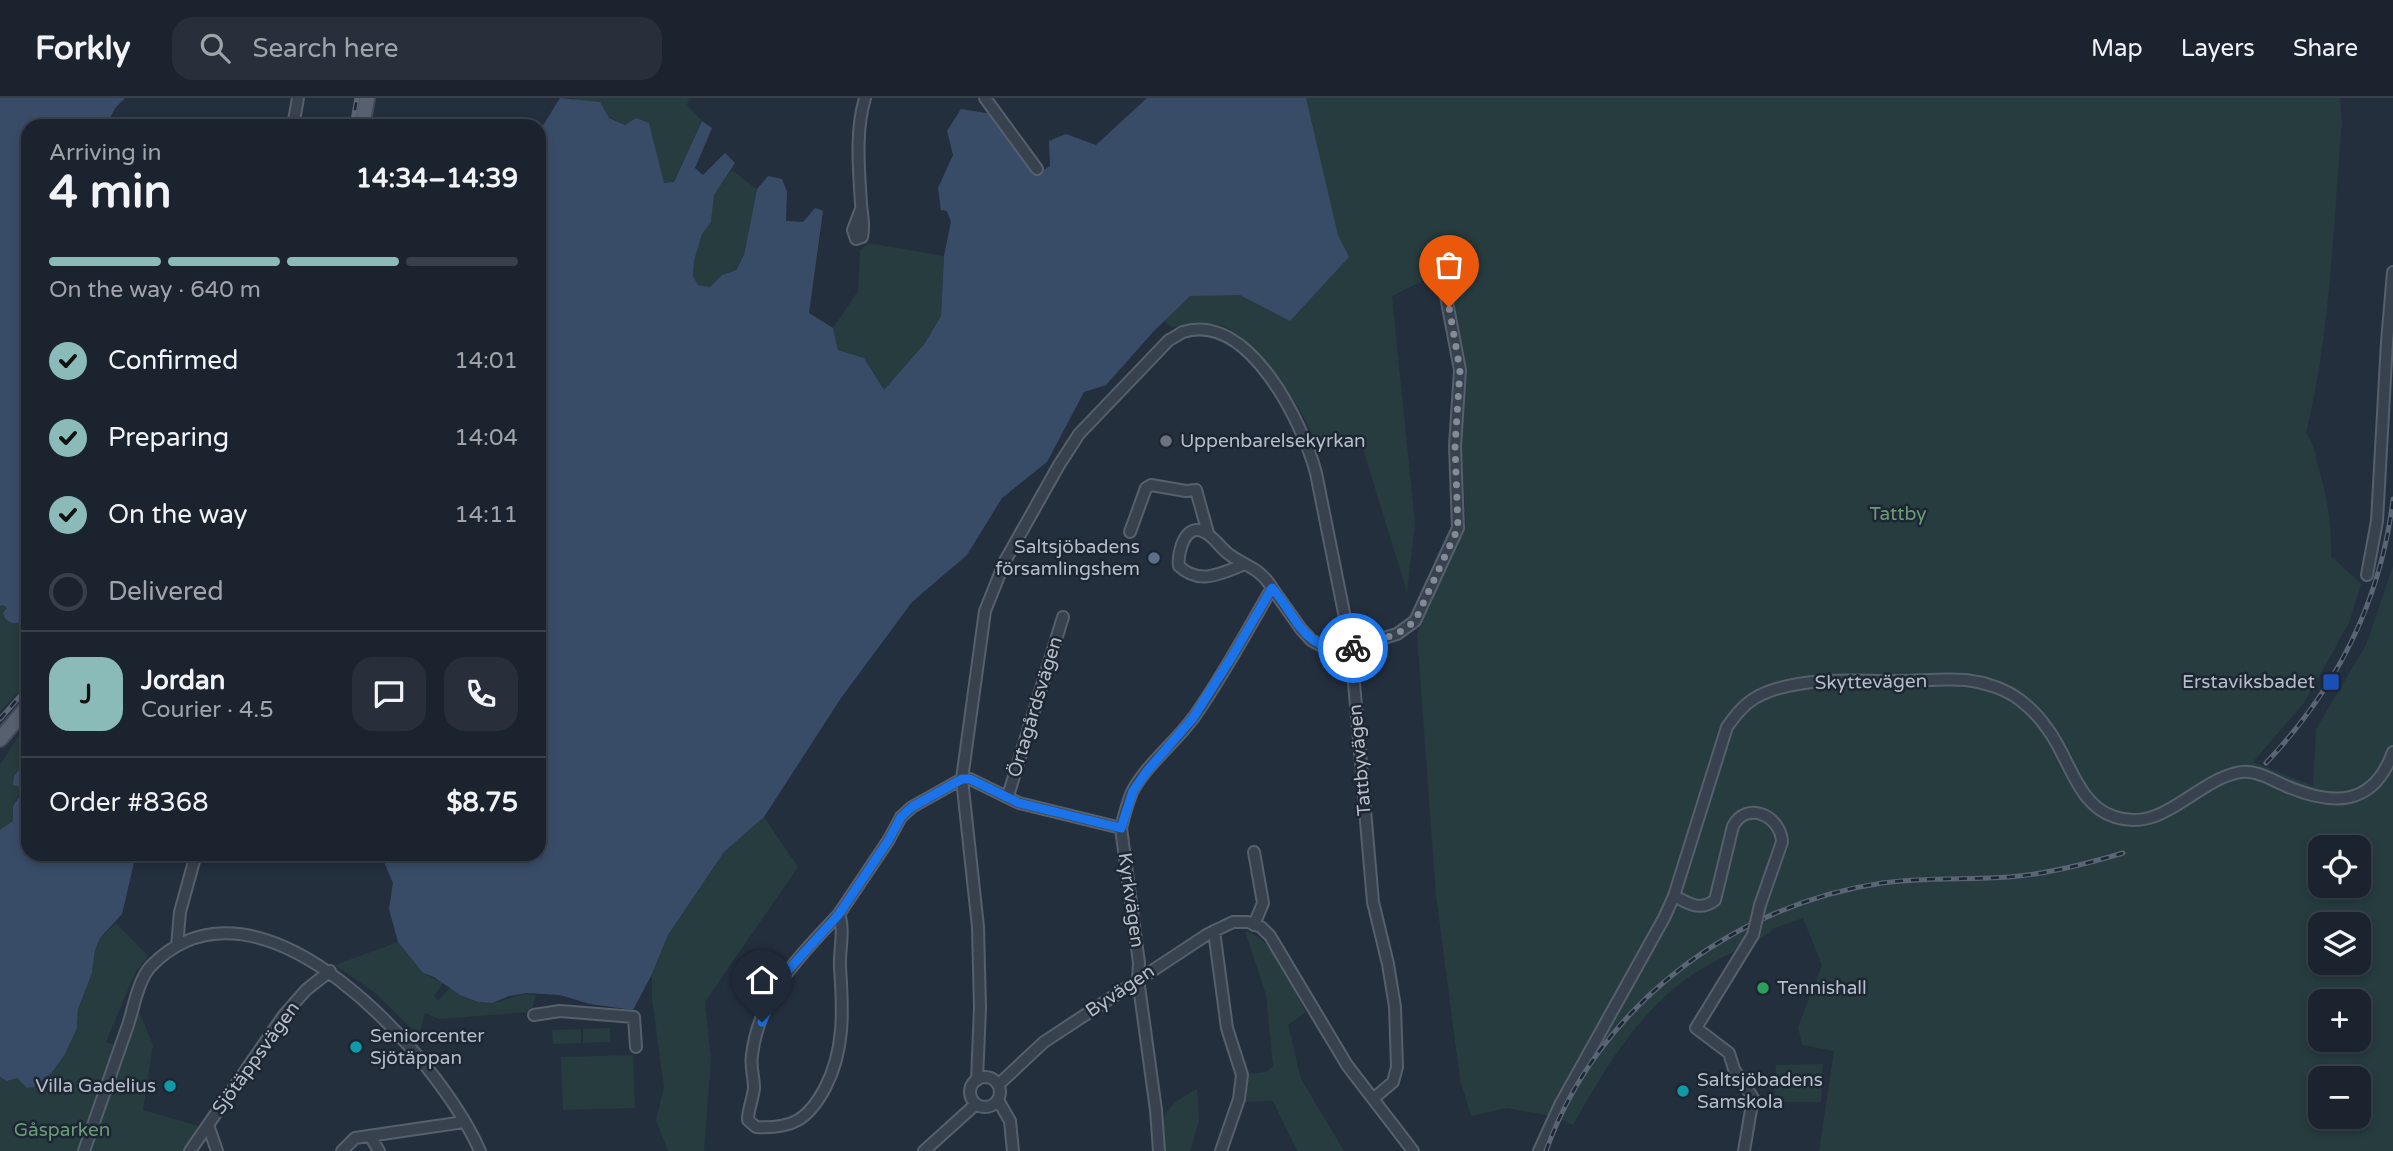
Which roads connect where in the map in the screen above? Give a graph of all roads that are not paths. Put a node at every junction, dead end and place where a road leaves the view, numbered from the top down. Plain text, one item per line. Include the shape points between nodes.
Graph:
1 (298, 98) edge
2 (368, 98) edge
3 (865, 98) edge
4 (985, 98) edge
5 (294, 119) edge
6 (364, 119) edge
7 (1037, 169) dead end
8 (862, 209) dead end
9 (2393, 272) edge
10 (1445, 291) dead end
11 (1130, 532) dead end
12 (1208, 533) junction
13 (1245, 564) junction
14 (2367, 575) dead end
15 (1272, 588) junction
16 (1063, 617) dead end
17 (1351, 648) junction
18 (21, 714) edge
19 (0, 739) edge
20 (2393, 754) edge
21 (962, 779) junction
22 (1008, 796) junction
23 (1121, 828) junction
24 (1254, 852) dead end
25 (194, 861) edge
26 (1674, 895) junction
27 (839, 914) junction
28 (1254, 925) junction
29 (1214, 931) junction
30 (177, 946) junction
31 (330, 971) junction
32 (1138, 979) junction
33 (534, 1015) dead end
34 (636, 1047) dead end
35 (977, 1080) junction
36 (998, 1085) junction
37 (1374, 1098) junction
38 (998, 1100) junction
39 (976, 1104) junction
40 (464, 1122) junction
41 (208, 1125) junction
42 (370, 1136) junction
43 (84, 1151) edge
44 (190, 1151) edge
45 (217, 1151) edge
46 (342, 1151) edge
47 (379, 1151) edge
48 (480, 1151) edge
49 (924, 1151) edge
50 (1013, 1151) edge
51 (1159, 1151) edge
52 (1221, 1151) edge
53 (1413, 1151) edge
54 (1539, 1151) edge
55 (1744, 1151) edge

1 - 5 street
2 - 6 main road
3 - 8 street via 859,141
4 - 7 street
9 - 14 street via 2377,521
10 - 17 street via 1460,370 1455,446 1458,528 1415,621 1397,634
11 - 12 street via 1151,485 1195,490
12 - 13 street via 1225,552
12 - 13 street via 1192,532 1179,549 1179,566 1187,574 1210,577
13 - 15 street
15 - 17 street via 1311,640 1333,649
15 - 23 street, Kyrkvägen via 1193,718 1133,791
16 - 22 street, Örtagårdsvägen
17 - 21 street, Tattbyvägen via 1316,473 1290,407 1247,350 1215,332 1184,332 1169,340 1079,434 997,578 979,643
17 - 37 street, Tattbyvägen via 1373,902 1395,1007 1397,1068 1393,1082
18 - 19 main road
20 - 26 street, Skyttevägen via 2370,788 2348,798 2328,800 2257,773 2238,772 2166,811 2147,819 2126,820 2106,814 2084,794 2047,727 2020,700 1993,686 1966,680 1829,679 1796,685 1741,706 1727,727
21 - 22 street
21 - 27 street via 901,817
21 - 35 street via 978,927
22 - 23 street via 1019,803
23 - 32 street, Kyrkvägen
24 - 28 street via 1263,903
25 - 30 street via 180,912
26 - 54 street, Skyttevägen
26 - 55 street, bridge via 1697,906 1712,903 1733,825 1744,815 1772,818 1782,842 1753,935 1696,1028 1730,1054 1734,1069 1754,1098
27 - 27 street via 843,1002 833,1073 805,1117 780,1127 756,1127 748,1120 754,1087 751,1059 770,1000 781,978
28 - 29 street, Byvägen via 1233,922
28 - 37 street via 1270,936 1347,1065
29 - 32 street, Byvägen
29 - 52 street via 1227,1028 1242,1074 1239,1099
30 - 31 street via 209,935 236,933 279,946
30 - 43 street via 153,964 143,979
31 - 40 street via 413,1048
31 - 41 street, Sjötäppsvägen via 288,1009
32 - 36 street, Byvägen via 1044,1042
32 - 51 street, Kyrkvägen
33 - 34 street via 560,1011 634,1017
35 - 36 street via 987,1077
35 - 39 street via 970,1090
36 - 38 street
37 - 53 street
38 - 39 street via 987,1107
38 - 50 street via 1010,1121
39 - 49 street
40 - 42 street
40 - 48 street
41 - 44 street, Sjötäppsvägen
41 - 45 street
42 - 46 street via 355,1138
42 - 47 street

